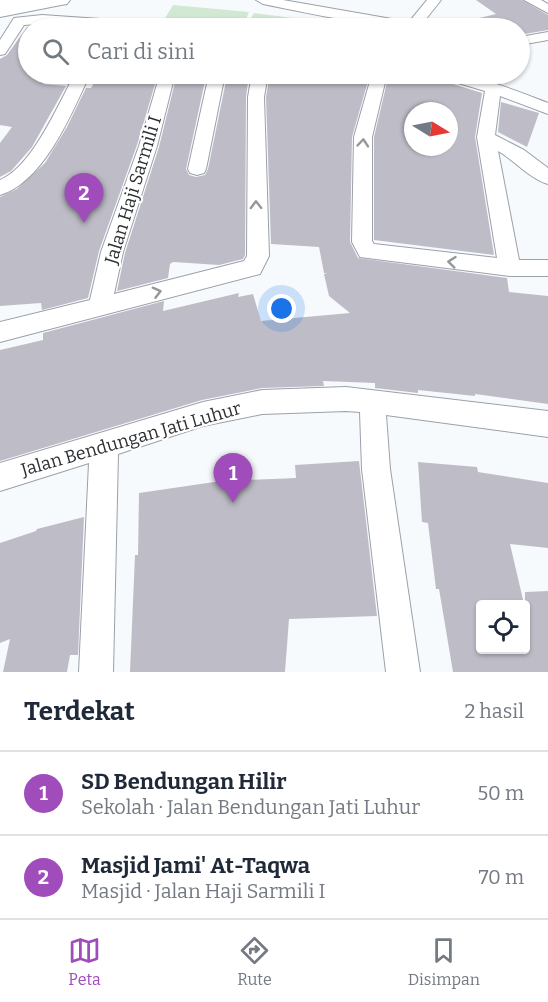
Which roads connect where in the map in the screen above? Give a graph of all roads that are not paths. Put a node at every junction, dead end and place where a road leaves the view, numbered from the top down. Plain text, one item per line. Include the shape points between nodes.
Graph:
1 (24, 0) edge
2 (61, 0) edge
3 (263, 0) edge
4 (434, 0) edge
5 (531, 0) edge
6 (548, 9) edge
7 (6, 12) edge
8 (37, 18) edge
9 (358, 18) edge
10 (423, 18) edge
11 (548, 36) edge
12 (530, 39) edge
13 (0, 51) edge
14 (77, 84) edge
15 (164, 84) edge
16 (215, 84) edge
17 (258, 84) edge
18 (377, 84) edge
19 (479, 84) edge
20 (493, 88) junction
21 (548, 109) edge
22 (486, 137) junction
23 (197, 169) dead end
24 (548, 178) edge
25 (0, 188) edge
26 (510, 268) junction
27 (548, 268) edge
28 (100, 308) junction
29 (0, 332) edge
30 (374, 401) junction
31 (548, 424) edge
32 (104, 444) junction
33 (0, 477) edge
34 (96, 672) edge
35 (403, 672) edge

1 - 7 street
2 - 7 highway
3 - 9 street
4 - 10 street
5 - 6 street
7 - 8 street
7 - 13 street
11 - 12 street
14 - 25 street via 24,173 11,185
15 - 28 street, Jalan Haji Sarmili I via 148,146 112,252
16 - 23 street
28 -> 17 street via 246,271 256,263
26 -> 18 street via 373,254 364,247 363,137
19 - 20 street
20 - 21 street
20 - 22 street
22 - 24 street via 518,154
22 - 26 street
26 - 27 street
28 - 29 street
30 - 31 street, Jalan Bendungan Jati Luhur
30 - 32 street, Jalan Bendungan Jati Luhur via 262,402 203,414
30 - 35 street via 376,469
32 - 33 street, Jalan Bendungan Jati Luhur
32 - 34 street

